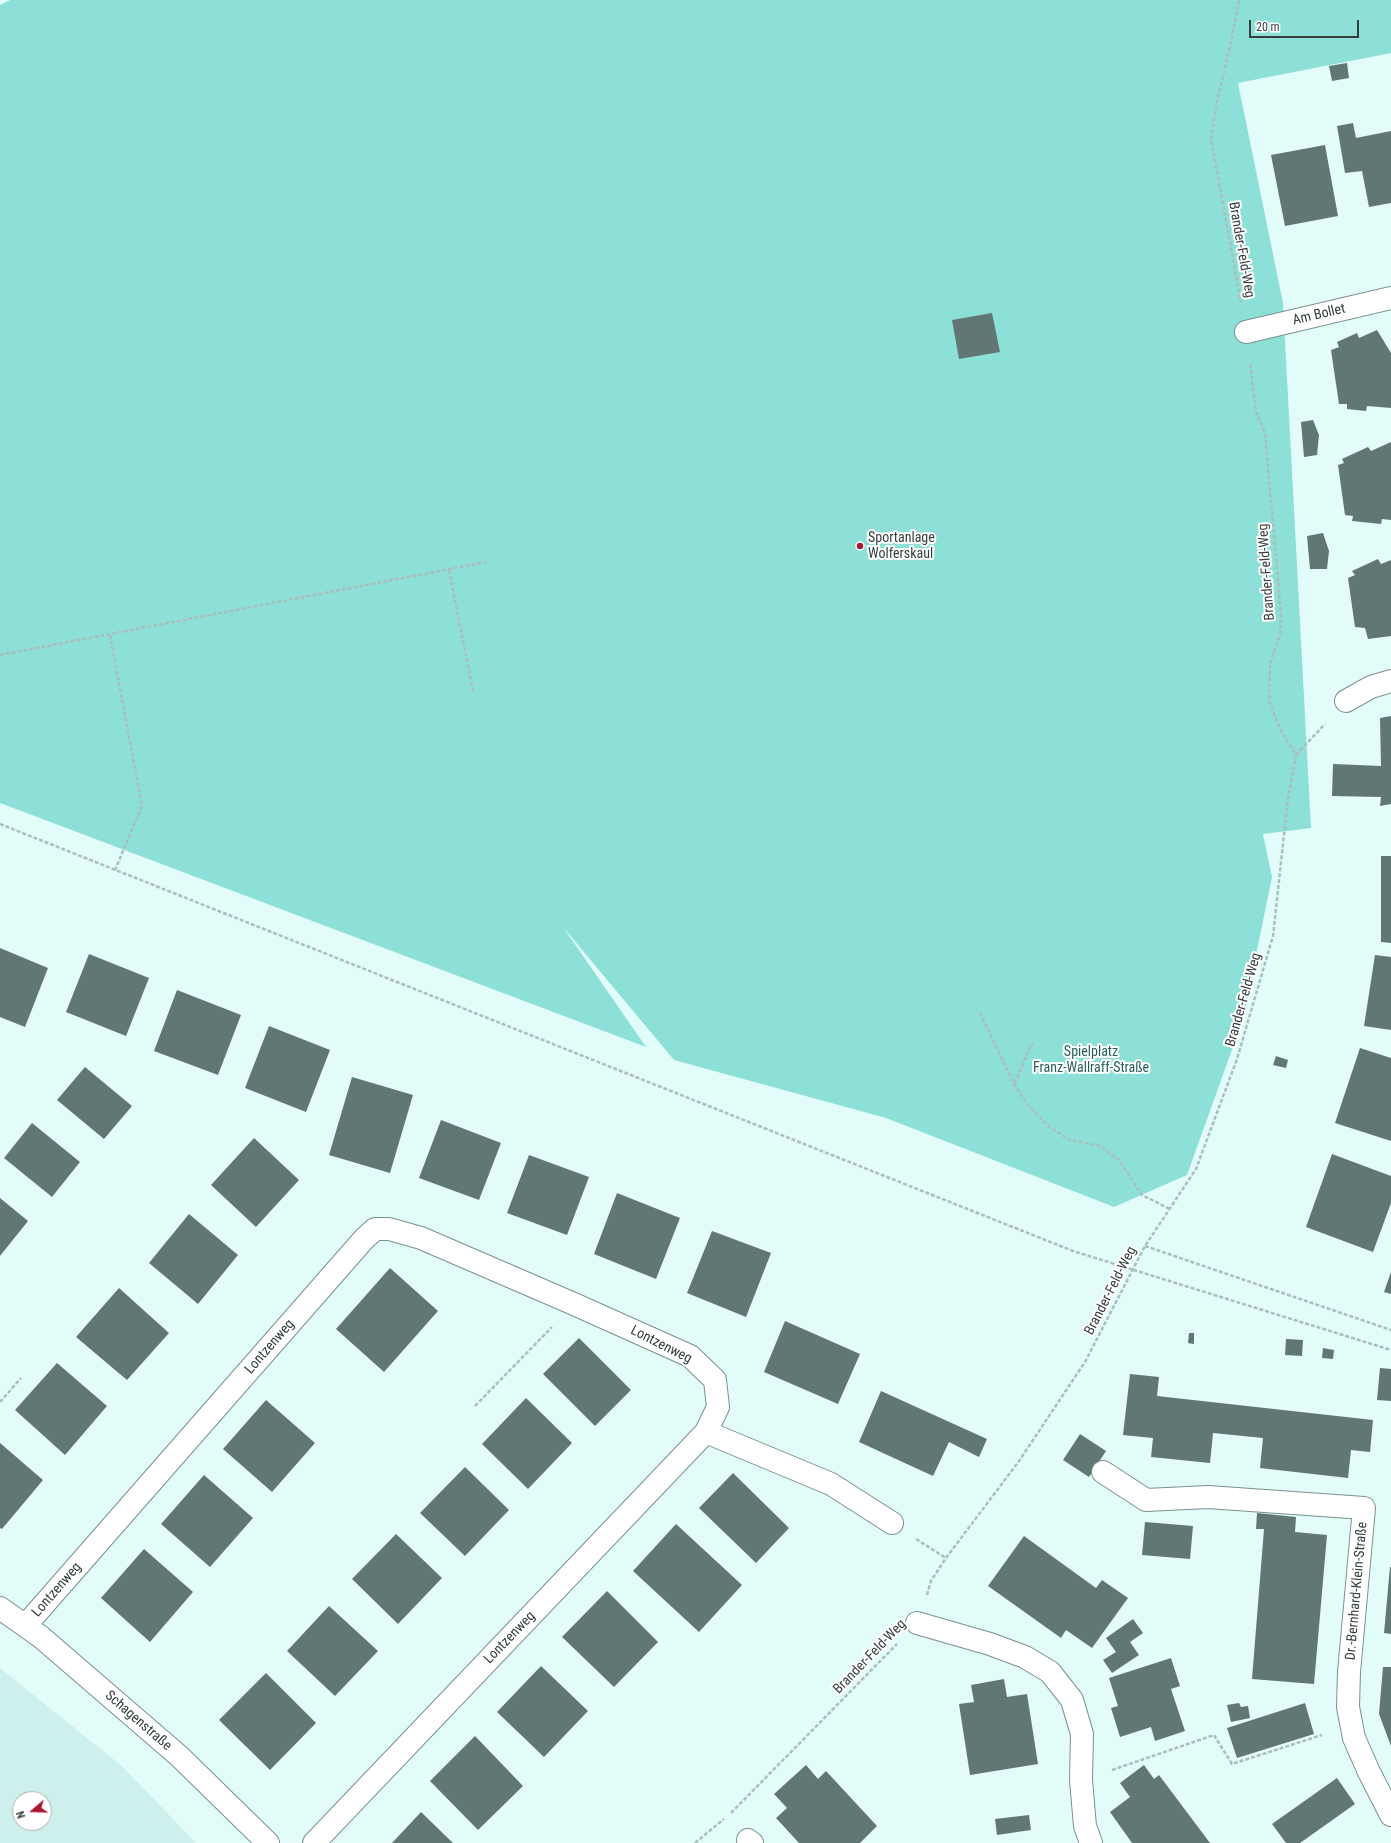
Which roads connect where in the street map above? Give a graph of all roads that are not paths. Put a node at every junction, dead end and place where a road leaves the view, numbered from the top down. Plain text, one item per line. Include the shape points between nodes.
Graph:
1 (1391, 298) edge
2 (1246, 332) road end
3 (1391, 682) edge
4 (1346, 701) road end
5 (706, 1432) junction
6 (1103, 1472) dead end
7 (892, 1523) road end
8 (0, 1608) edge
9 (917, 1623) road end
10 (25, 1626) junction
11 (1391, 1815) edge
12 (268, 1843) edge
13 (314, 1843) edge
14 (1091, 1843) edge

1 - 2 street, Am Bollet
3 - 4 street via 1372,687
5 - 7 street via 831,1484
5 - 10 street, Lontzenweg via 718,1407 715,1380 690,1356 420,1238 389,1229 375,1229
5 - 13 street, Lontzenweg
6 - 11 street, Dr.-Bernhard-Klein-Straße via 1146,1500 1208,1497 1364,1508 1348,1707 1351,1726 1369,1772
8 - 10 street, Schagenstraße
9 - 14 street via 990,1644 1050,1672 1072,1700 1082,1734 1081,1780 1085,1826
10 - 12 street, Schagenstraße via 179,1756

